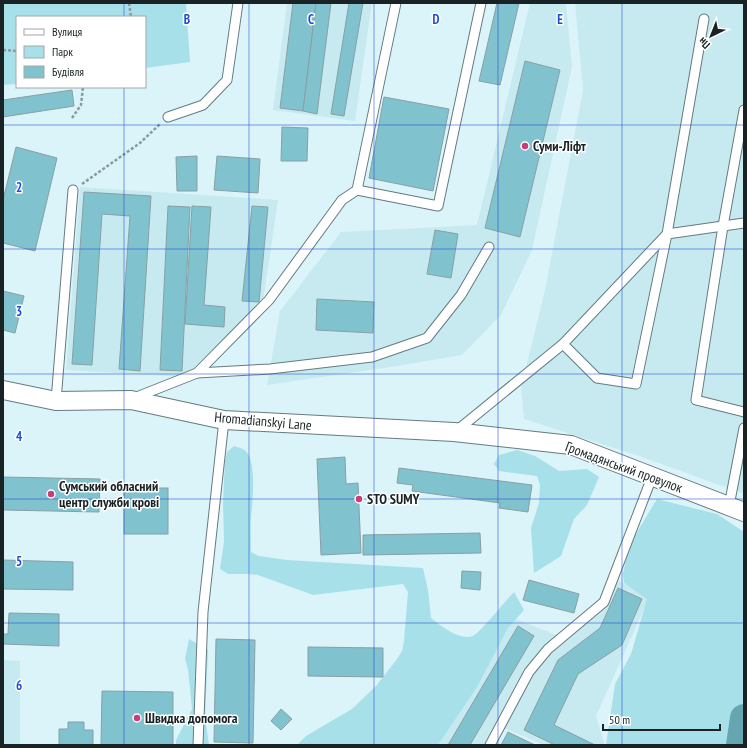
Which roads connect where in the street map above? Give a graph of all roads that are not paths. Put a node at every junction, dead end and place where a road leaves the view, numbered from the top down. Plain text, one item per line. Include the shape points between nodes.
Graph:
1 (238, 3) edge
2 (396, 3) edge
3 (481, 3) edge
4 (704, 19) dead end
5 (744, 110) edge
6 (168, 117) road end
7 (73, 190) road end
8 (357, 190) junction
9 (744, 223) edge
10 (724, 226) junction
11 (667, 234) junction
12 (489, 247) dead end
13 (563, 344) junction
14 (197, 373) junction
15 (3, 390) edge
16 (131, 400) junction
17 (56, 401) junction
18 (744, 412) edge
19 (224, 420) junction
20 (744, 428) edge
21 (454, 432) junction
22 (652, 477) junction
23 (736, 509) edge
24 (198, 745) edge
25 (490, 745) edge

1 - 6 lane via 227,80 203,105
2 - 8 lane
3 - 8 lane via 438,206
4 - 11 lane
5 - 10 lane
7 - 17 lane
8 - 14 lane via 342,200 269,300
9 - 10 lane
10 - 11 lane
10 - 18 lane via 696,400
11 - 13 lane
11 - 13 lane via 636,384 597,378
12 - 14 lane via 461,295 426,338 372,357 270,369
13 - 21 lane
14 - 16 lane
15 - 17 street, Hromadianskyi Lane
16 - 17 street, Hromadianskyi Lane
16 - 19 street, Hromadianskyi Lane
19 - 21 street, Hromadianskyi Lane
19 - 24 lane via 203,612
20 - 23 lane
21 - 22 street, Громадянський провулок via 571,445
22 - 23 street, Громадянський провулок
22 - 25 lane via 604,602 548,649 529,672

